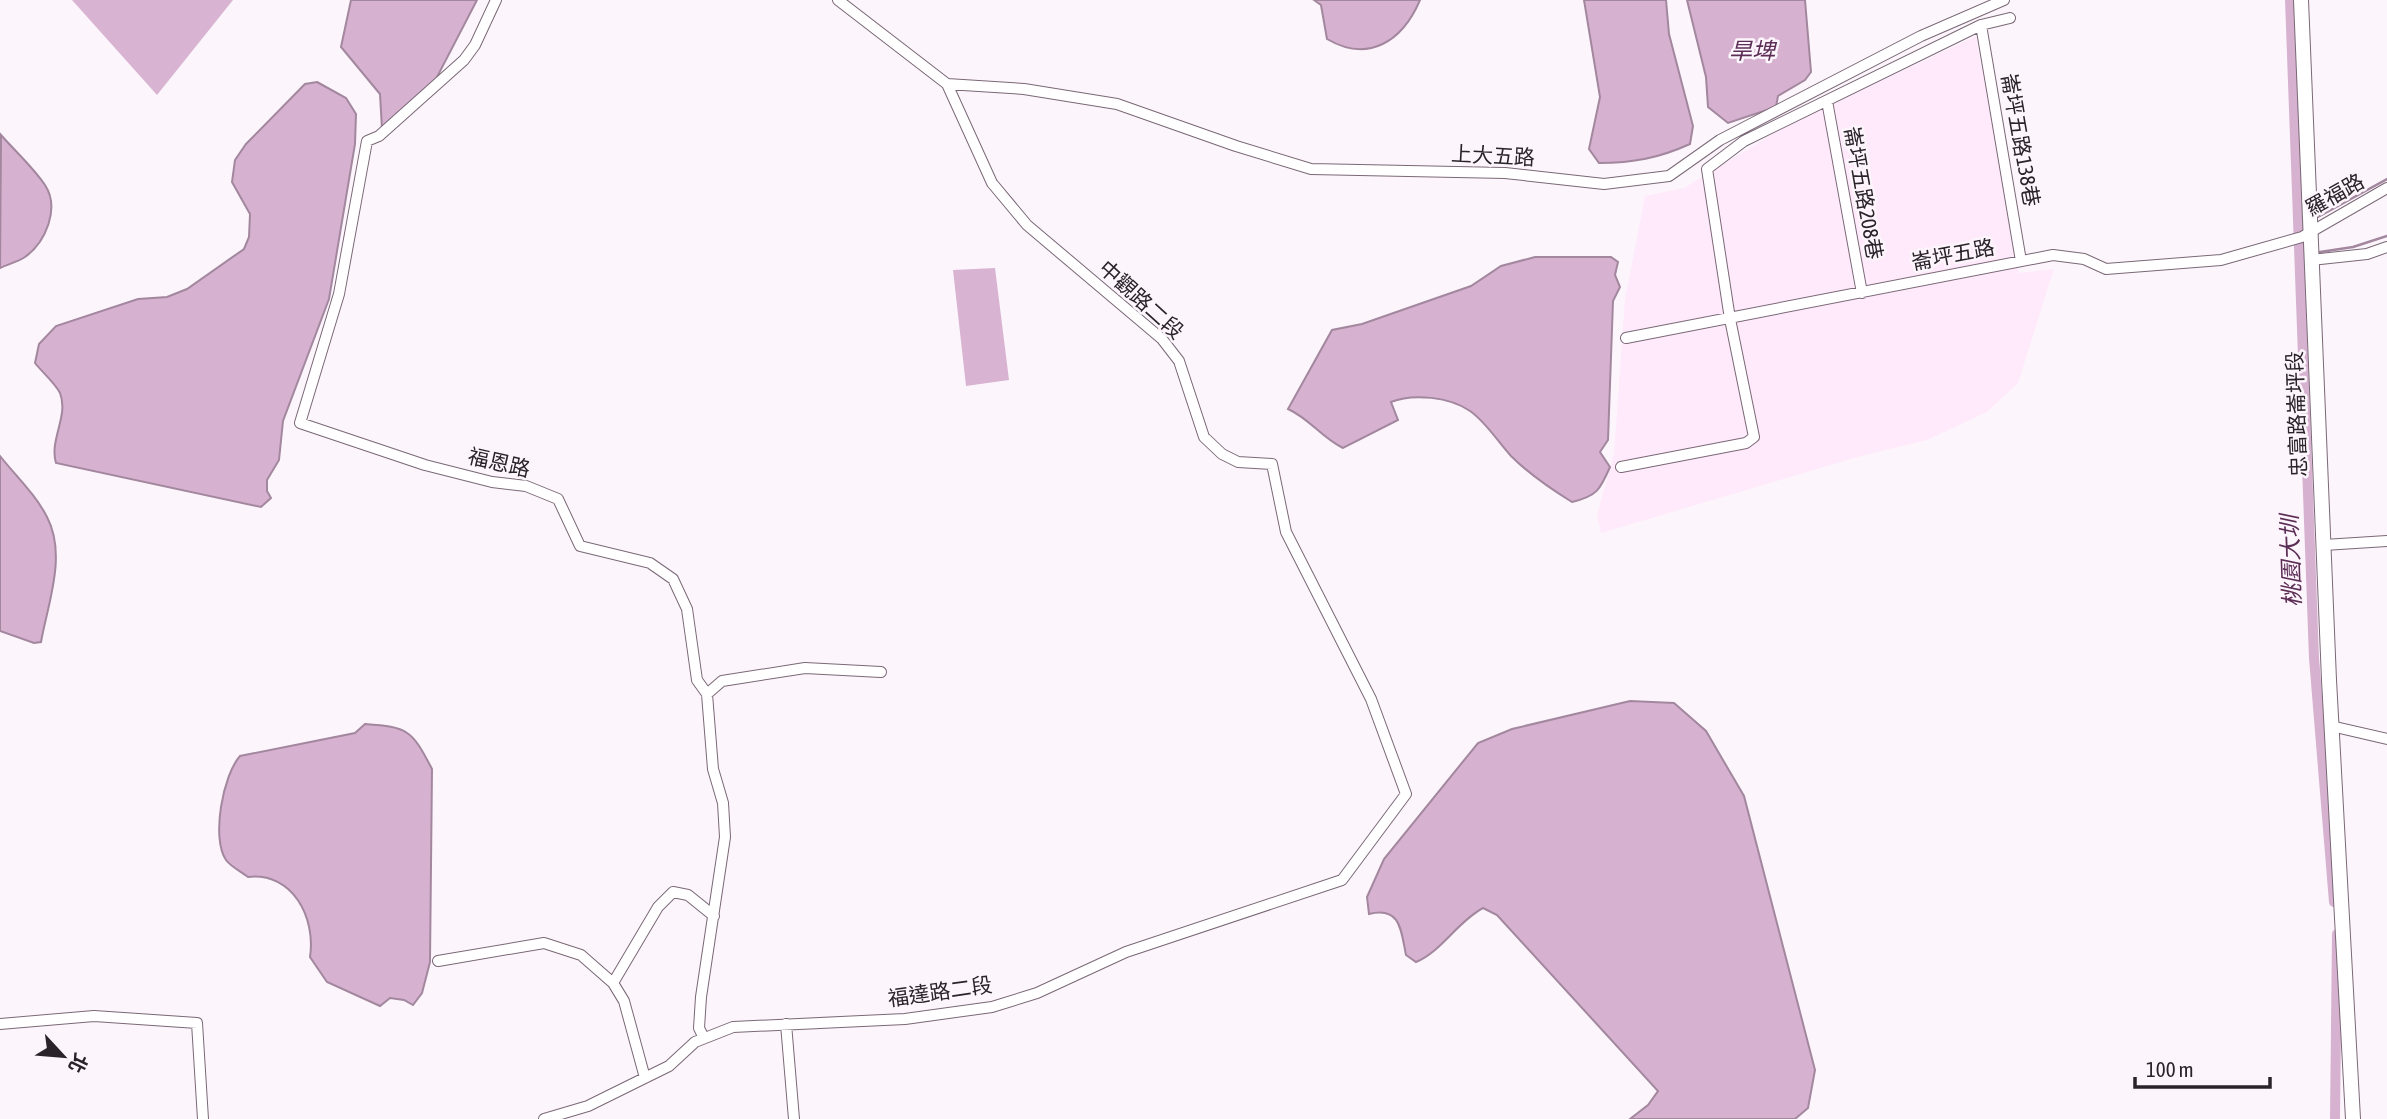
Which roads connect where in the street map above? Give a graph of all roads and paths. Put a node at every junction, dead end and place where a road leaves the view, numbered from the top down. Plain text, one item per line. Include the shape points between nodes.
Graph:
1 (496, 0) edge
2 (838, 0) edge
3 (2004, 0) edge
4 (2301, 0) edge
5 (2010, 18) dead end
6 (1981, 25) junction
7 (947, 84) junction
8 (1827, 101) junction
9 (1700, 156) junction
10 (1716, 159) junction
11 (2387, 188) edge
12 (2305, 234) junction
13 (2286, 240) joint
14 (2387, 247) edge
15 (2311, 260) junction
16 (2021, 261) junction
17 (1862, 293) junction
18 (1730, 319) junction
19 (1626, 338) dead end
20 (1621, 467) dead end
21 (2387, 541) edge
22 (2324, 545) junction
23 (881, 672) dead end
24 (707, 694) junction
25 (2332, 726) junction
26 (2387, 739) edge
27 (1342, 880) joint
28 (714, 916) junction
29 (438, 961) dead end
30 (613, 983) junction
31 (0, 1024) edge
32 (786, 1024) junction
33 (704, 1038) junction
34 (645, 1078) junction
35 (203, 1119) edge
36 (544, 1119) edge
37 (794, 1119) edge
38 (2353, 1119) edge

1 - 24 street, 福恩路 via 464,60 379,136 367,141 339,294 300,423 425,465 526,486 558,499 580,546 650,563 673,579 687,609 697,680
2 - 7 street, 中觀路二段
3 - 9 street, 上大五路 via 1921,36 1720,140
4 - 12 street, 忠富路崙坪段
5 - 6 street
6 - 8 street
6 - 16 street, 崙坪五路138巷
7 - 9 street, 上大五路 via 1024,89 1117,104 1236,146 1334,172 1505,173 1604,184 1669,176
7 - 27 street, 中觀路二段 via 992,183 1027,225 1162,339 1179,361 1204,437 1222,454 1238,461 1272,464 1286,532 1371,699 1406,794
8 - 10 street
8 - 17 street, 崙坪五路208巷
9 - 10 street
10 - 18 street via 1705,173
11 - 12 street, 羅福路
12 - 13 street, 羅福路
12 - 15 street, 忠富路崙坪段
13 - 16 street, 崙坪五路 via 2269,249 2221,260 2106,269 2084,259 2053,255
14 - 15 street via 2367,254
15 - 22 street, 忠富路崙坪段
16 - 17 street, 崙坪五路
17 - 18 street, 崙坪五路
18 - 19 street, 崙坪五路
18 - 20 street via 1754,437 1746,443
21 - 22 street
22 - 25 street, 忠富路崙坪段
23 - 24 street via 805,668 722,681
24 - 28 street, 福恩路 via 713,769 723,803 724,837
25 - 26 street
25 - 38 street, 忠富路崙坪段
27 - 32 street, 福達路二段 via 1126,952 1037,993 992,1007 917,1018
28 - 30 street via 688,895 673,891 658,907
28 - 33 street, 福恩路 via 701,997 699,1028
29 - 30 street via 544,943 581,956
30 - 34 street via 624,1001
31 - 35 street via 94,1016 197,1023
32 - 33 street, 福達路二段 via 733,1027
32 - 37 street
33 - 34 street, 福達路二段 via 669,1066
34 - 36 street, 福達路二段 via 588,1106

